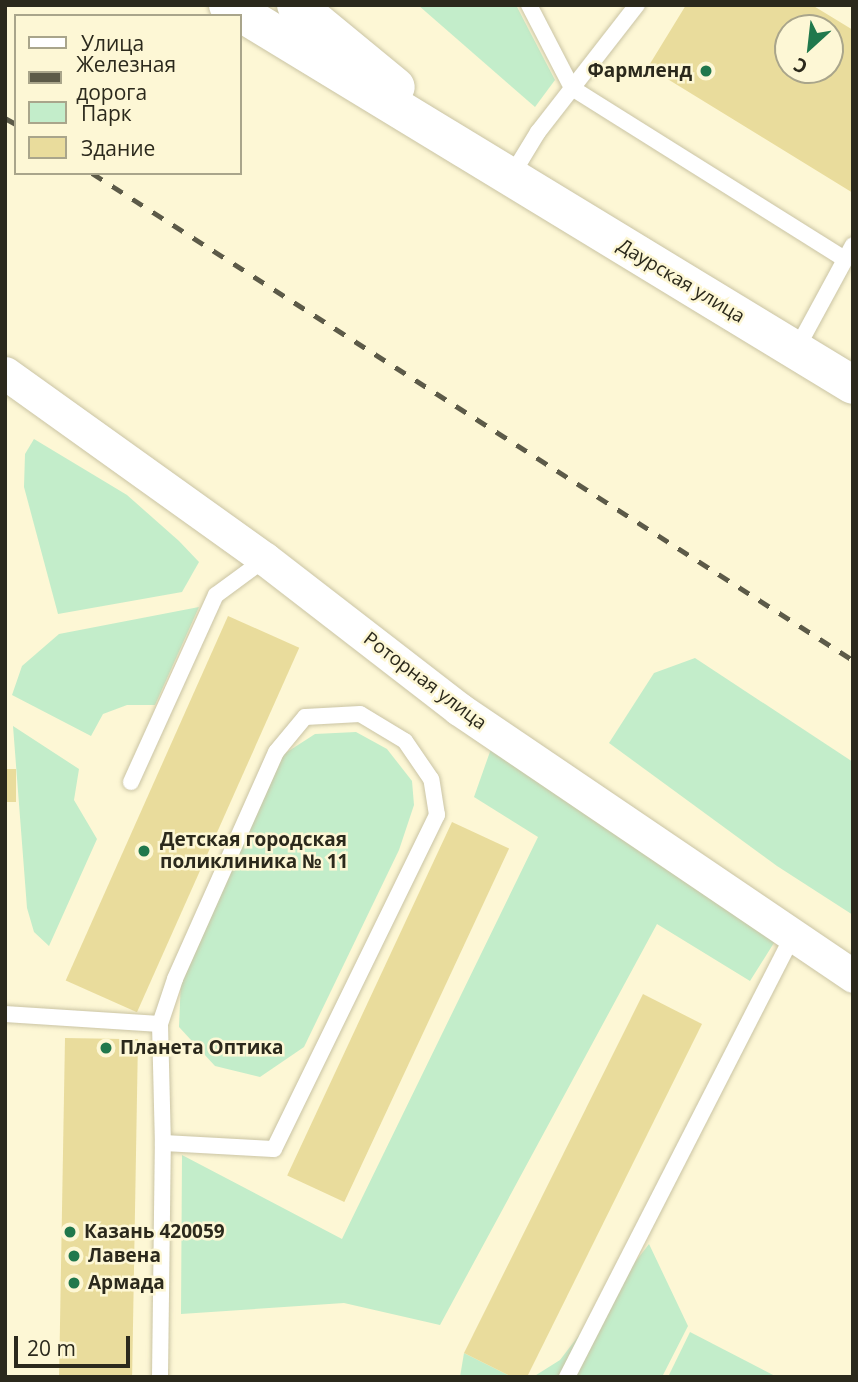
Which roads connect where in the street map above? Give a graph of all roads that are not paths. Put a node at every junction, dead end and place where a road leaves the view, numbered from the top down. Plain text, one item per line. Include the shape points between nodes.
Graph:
1 (211, 5) edge
2 (296, 5) edge
3 (529, 5) edge
4 (637, 5) edge
5 (234, 14) edge
6 (242, 18) edge
7 (572, 88) junction
8 (509, 179) junction
9 (849, 252) edge
10 (796, 350) junction
11 (5, 373) edge
12 (853, 385) edge
13 (265, 558) junction
14 (131, 782) dead end
15 (793, 936) junction
16 (853, 976) edge
17 (5, 1014) edge
18 (160, 1024) junction
19 (163, 1143) junction
20 (160, 1377) edge
21 (568, 1377) edge

1 - 5 street, Даурская улица
2 - 8 street, Даурская улица
3 - 7 lane
4 - 7 lane
6 - 8 street, Даурская улица
7 - 8 lane
7 - 9 lane
8 - 10 street, Даурская улица
9 - 10 lane
10 - 12 street, Даурская улица
11 - 13 street, Роторная улица
13 - 14 lane via 216,595
13 - 15 street, Роторная улица via 459,709
15 - 16 street, Роторная улица
15 - 21 lane
17 - 18 lane
18 - 19 lane
18 - 19 lane via 175,979 276,752 304,717 360,714 405,740 432,779 437,815 274,1149
19 - 20 lane

